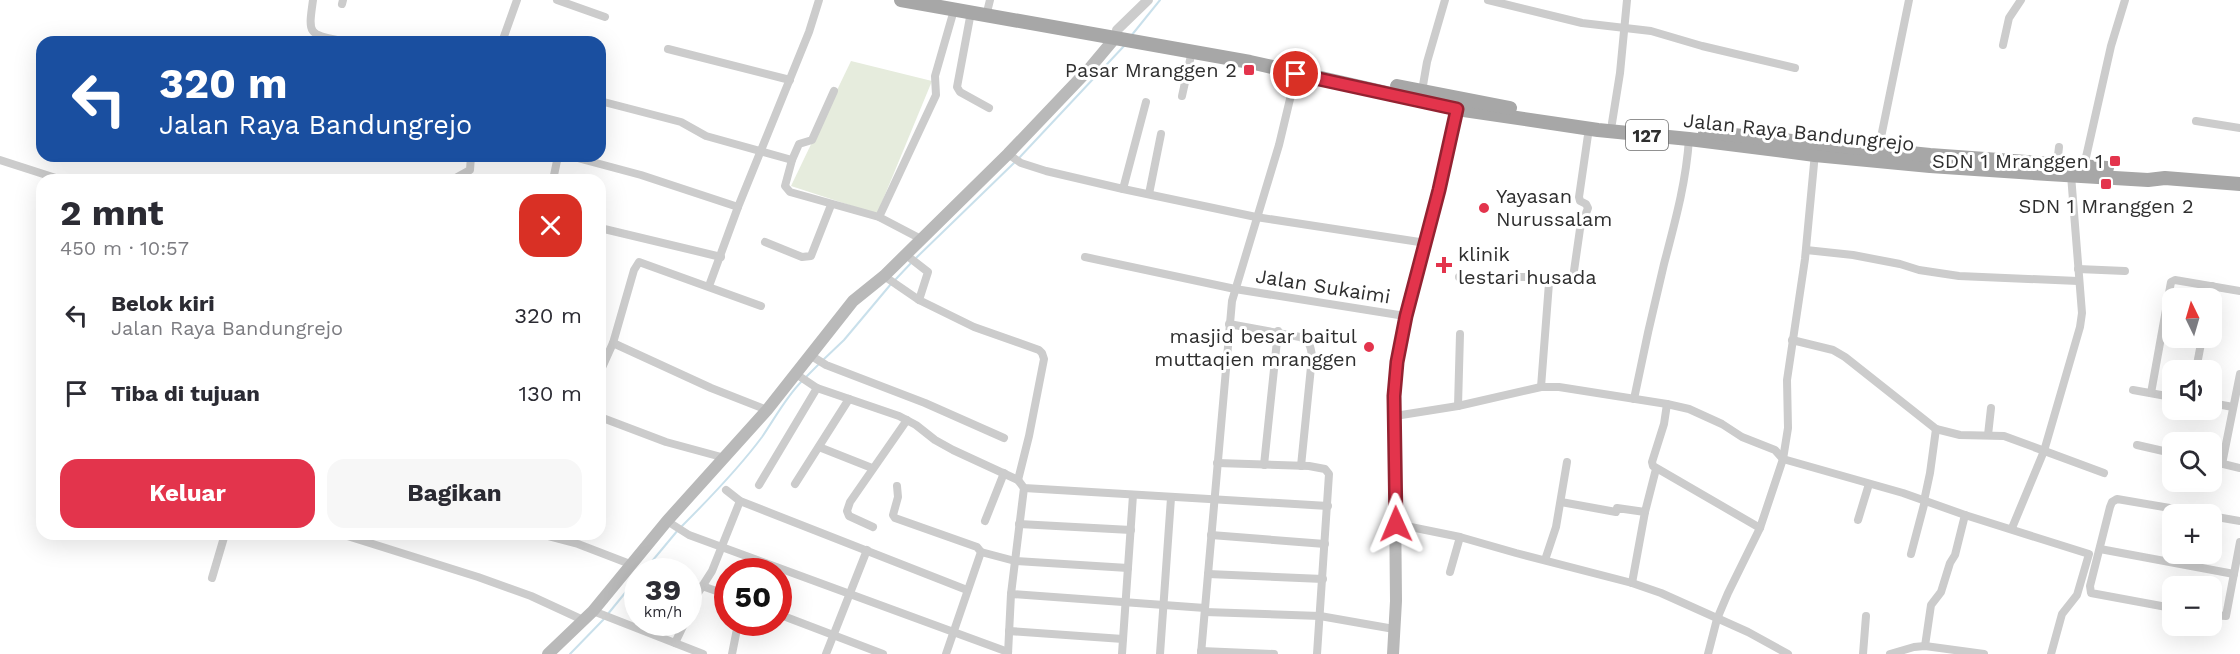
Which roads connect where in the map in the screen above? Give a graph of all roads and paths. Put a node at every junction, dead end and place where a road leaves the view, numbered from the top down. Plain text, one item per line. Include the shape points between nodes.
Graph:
1 (313, 0) edge
2 (517, 0) edge
3 (557, 0) edge
4 (819, 0) edge
5 (901, 0) edge
6 (1148, 0) edge
7 (1445, 0) edge
8 (1488, 0) edge
9 (1627, 0) edge
10 (1909, 0) edge
11 (2021, 0) edge
12 (2125, 0) edge
13 (952, 5) edge
14 (992, 9) edge
15 (971, 12) junction
16 (605, 18) dead end
17 (1625, 28) junction
18 (1119, 35) junction
19 (319, 36) edge
20 (504, 36) edge
21 (1140, 39) junction
22 (2003, 45) dead end
23 (668, 49) dead end
24 (1192, 51) junction
25 (1795, 68) dead end
26 (1296, 74) junction
27 (1345, 79) junction
28 (790, 80) junction
29 (834, 91) dead end
30 (1422, 91) junction
31 (1182, 96) dead end
32 (1146, 102) dead end
33 (606, 103) edge
34 (1459, 104) junction
35 (989, 108) dead end
36 (1549, 119) junction
37 (2196, 121) dead end
38 (1612, 123) junction
39 (2240, 128) edge
40 (1589, 129) junction
41 (1161, 134) dead end
42 (1689, 139) junction
43 (2059, 147) dead end
44 (1816, 149) junction
45 (761, 152) junction
46 (1878, 155) junction
47 (1010, 156) junction
48 (0, 160) edge
49 (792, 160) junction
50 (471, 162) edge
51 (592, 162) edge
52 (2084, 166) junction
53 (2051, 168) junction
54 (43, 174) edge
55 (463, 174) edge
56 (2072, 175) junction
57 (2165, 178) junction
58 (2240, 184) edge
59 (1123, 189) junction
60 (1149, 194) junction
61 (831, 205) junction
62 (738, 207) junction
63 (879, 217) junction
64 (1256, 217) junction
65 (606, 230) edge
66 (921, 239) junction
67 (765, 242) dead end
68 (1426, 243) junction
69 (1806, 250) junction
70 (721, 257) junction
71 (910, 257) junction
72 (1085, 257) dead end
73 (2078, 269) junction
74 (1574, 271) dead end
75 (2125, 271) dead end
76 (1459, 277) dead end
77 (890, 281) junction
78 (2078, 281) junction
79 (709, 286) junction
80 (2212, 286) joint
81 (1235, 289) junction
82 (2240, 291) edge
83 (919, 300) junction
84 (761, 306) dead end
85 (1406, 316) junction
86 (1229, 324) junction
87 (1278, 331) junction
88 (1460, 334) dead end
89 (1792, 340) junction
90 (613, 343) junction
91 (813, 357) junction
92 (606, 359) edge
93 (2240, 374) edge
94 (802, 378) junction
95 (818, 387) junction
96 (1541, 387) junction
97 (2133, 390) dead end
98 (2151, 393) junction
99 (2162, 395) edge
100 (849, 399) junction
101 (1634, 399) junction
102 (1667, 404) junction
103 (2222, 405) edge
104 (1458, 406) junction
105 (2233, 407) junction
106 (1991, 408) dead end
107 (767, 410) junction
108 (1395, 416) junction
109 (606, 419) edge
110 (907, 420) junction
111 (1936, 429) junction
112 (1988, 435) junction
113 (1004, 438) dead end
114 (2137, 445) dead end
115 (819, 447) junction
116 (2044, 451) junction
117 (2162, 451) edge
118 (725, 458) junction
119 (1783, 459) junction
120 (1217, 462) junction
121 (1567, 462) dead end
122 (2222, 464) joint
123 (1264, 465) junction
124 (1301, 466) junction
125 (872, 468) junction
126 (2240, 468) edge
127 (1656, 470) junction
128 (1004, 473) junction
129 (2104, 473) dead end
130 (795, 484) dead end
131 (1021, 484) junction
132 (1869, 484) junction
133 (759, 485) dead end
134 (897, 486) dead end
135 (726, 490) dead end
136 (1133, 495) junction
137 (1171, 498) junction
138 (740, 501) junction
139 (1214, 501) junction
140 (1924, 501) junction
141 (1561, 502) junction
142 (1328, 506) junction
143 (2162, 507) edge
144 (1645, 512) junction
145 (1965, 515) junction
146 (2222, 518) edge
147 (1858, 520) dead end
148 (2240, 521) edge
149 (670, 522) junction
150 (985, 522) dead end
151 (1019, 524) junction
152 (1396, 524) junction
153 (873, 527) dead end
154 (1760, 528) junction
155 (2012, 528) junction
156 (1131, 530) junction
157 (1211, 535) junction
158 (1460, 537) junction
159 (223, 540) edge
160 (359, 540) edge
161 (563, 540) edge
162 (2240, 542) edge
163 (1325, 544) junction
164 (720, 546) junction
165 (2100, 549) junction
166 (867, 550) junction
167 (981, 552) junction
168 (1911, 554) dead end
169 (636, 558) edge
170 (1545, 560) junction
171 (1015, 561) junction
172 (624, 562) edge
173 (1128, 568) junction
174 (624, 572) edge
175 (1450, 572) dead end
176 (1208, 574) junction
177 (2234, 574) junction
178 (212, 578) dead end
179 (1323, 579) junction
180 (1632, 583) junction
181 (702, 586) joint
182 (714, 590) edge
183 (967, 590) junction
184 (851, 594) junction
185 (1011, 594) junction
186 (1125, 604) junction
187 (1163, 606) junction
188 (2162, 606) edge
189 (1205, 610) junction
190 (596, 612) junction
191 (1320, 616) junction
192 (1866, 616) dead end
193 (2222, 616) edge
194 (792, 619) edge
195 (583, 620) junction
196 (1717, 620) junction
197 (1394, 629) junction
198 (1009, 631) junction
199 (954, 633) junction
200 (834, 635) junction
201 (678, 636) edge
202 (736, 636) edge
203 (1123, 639) junction
204 (675, 643) junction
205 (1924, 646) junction
206 (1201, 652) edge
207 (1008, 653) edge
208 (548, 654) edge
209 (703, 654) edge
210 (732, 654) edge
211 (826, 654) edge
212 (883, 654) edge
213 (946, 654) edge
214 (1122, 654) edge
215 (1160, 654) edge
216 (1274, 654) edge
217 (1317, 654) edge
218 (1393, 654) edge
219 (1708, 654) edge
220 (1788, 654) edge
221 (1863, 654) edge
222 (1890, 654) edge
223 (1984, 654) edge
224 (2051, 654) edge

1 - 19 street via 310,23 312,32
2 - 20 street
3 - 16 street
4 - 28 street
5 - 13 main road, Jalan Raya Bandungrejo / 127
6 - 18 street
7 - 30 street via 1426,62
8 - 17 street via 1582,23
9 - 17 street
10 - 46 street
11 - 22 street via 2009,18
12 - 52 street
13 - 14 main road, Jalan Raya Bandungrejo / 127
13 - 15 main road, Jalan Raya Bandungrejo / 127
13 - 63 street via 935,76 936,95
14 - 15 main road, Jalan Raya Bandungrejo / 127
14 - 18 main road, Jalan Raya Bandungrejo / 127
15 - 35 street via 957,87
17 - 25 street via 1651,31
17 - 38 street
18 - 21 main road, Jalan Raya Bandungrejo / 127
18 - 47 main road
21 - 24 main road, Jalan Raya Bandungrejo / 127
21 - 27 main road, Jalan Raya Bandungrejo / 127 via 1259,56
23 - 28 street
24 - 26 main road, Jalan Raya Bandungrejo / 127
24 - 31 street
26 - 27 main road, Jalan Raya Bandungrejo / 127
26 - 64 street
27 - 30 main road, Jalan Raya Bandungrejo / 127
27 - 34 main road, Jalan Raya Bandungrejo / 127
28 - 45 street
29 - 49 street via 812,140 799,144
30 - 34 main road, Jalan Raya Bandungrejo / 127
32 - 59 street
33 - 45 street via 681,122 706,136
34 - 36 main road, Jalan Raya Bandungrejo / 127
34 - 68 main road
36 - 38 main road, Jalan Raya Bandungrejo / 127
36 - 40 main road, Jalan Raya Bandungrejo / 127
37 - 39 street
38 - 44 main road, Jalan Raya Bandungrejo / 127
40 - 42 main road, Jalan Raya Bandungrejo / 127
40 - 74 street via 1579,197 1587,208
41 - 60 street
42 - 44 main road, Jalan Raya Bandungrejo / 127
42 - 101 street via 1681,202
43 - 53 street
44 - 46 main road, Jalan Raya Bandungrejo / 127
44 - 69 street
45 - 49 street
45 - 62 street
46 - 53 main road, Jalan Raya Bandungrejo / 127
47 - 59 street via 1046,171
47 - 66 main road
48 - 54 street
49 - 61 street via 787,189
50 - 55 street via 470,170
51 - 62 street
52 - 53 main road, Jalan Raya Bandungrejo / 127
52 - 57 main road, Jalan Raya Bandungrejo / 127 via 2148,171
53 - 56 main road, Jalan Raya Bandungrejo / 127
56 - 57 main road, Jalan Raya Bandungrejo / 127
56 - 73 street
57 - 58 main road, Jalan Raya Bandungrejo / 127
59 - 60 street
60 - 64 street
61 - 63 street
61 - 67 street via 811,255 802,257
62 - 70 street
63 - 66 street
64 - 68 street
64 - 81 street
65 - 70 street
66 - 71 main road
68 - 85 main road
69 - 78 street via 1959,276
69 - 89 street
70 - 79 street
71 - 77 main road
71 - 83 street via 929,274
72 - 81 street, Jalan Sukaimi
73 - 75 street
73 - 78 street
76 - 96 street via 1540,277 1549,283
77 - 83 street
77 - 91 main road via 853,301
78 - 116 street via 2080,327
79 - 84 street
79 - 90 street via 639,262
80 - 82 street
80 - 98 street via 2171,282
81 - 85 street, Jalan Sukaimi
81 - 86 street
83 - 131 street via 974,327 1042,353
85 - 108 main road via 1397,362
86 - 87 street
86 - 120 street
87 - 123 street
87 - 124 street via 1307,339 1311,346
88 - 104 street
89 - 111 street via 1833,350 1845,357
89 - 119 street
90 - 92 street
90 - 107 street
91 - 94 main road
91 - 113 street
93 - 105 street
94 - 95 street
94 - 107 main road
95 - 100 street
95 - 133 street
96 - 101 street
96 - 104 street
97 - 98 street
98 - 99 street
100 - 110 street
100 - 115 street
101 - 102 street
102 - 119 street via 1722,424 1775,450
102 - 127 street via 1652,462
103 - 105 street
104 - 108 street
105 - 122 street
106 - 112 street
107 - 118 main road
108 - 152 main road
109 - 118 street via 666,442
110 - 125 street
110 - 128 street via 953,450
111 - 112 street via 1960,435
111 - 140 street
112 - 116 street via 2004,436
114 - 117 street
115 - 125 street
115 - 130 street
116 - 129 street
116 - 155 street
118 - 149 main road
119 - 132 street
119 - 154 street
120 - 123 street
120 - 139 street
121 - 141 street
122 - 126 street
123 - 124 street
124 - 142 street via 1328,471
125 - 153 street via 847,513
127 - 144 street
127 - 154 street
128 - 131 street
128 - 150 street
131 - 136 street
131 - 151 street
132 - 140 street
132 - 147 street
134 - 167 street via 893,514 896,518
135 - 138 street
136 - 137 street
136 - 156 street
137 - 139 street
137 - 187 street
138 - 164 street
138 - 166 street
139 - 142 street
139 - 157 street
140 - 145 street
140 - 168 street
141 - 144 street via 1616,512 1617,507
141 - 170 street
142 - 163 street
143 - 165 street via 2117,499 2112,502
144 - 180 street
145 - 155 street
145 - 205 street via 1956,555 1941,592 1931,604
146 - 148 street
149 - 164 street via 689,535
149 - 169 main road
151 - 156 street
151 - 171 street
152 - 158 street
152 - 197 main road
154 - 196 street
155 - 224 street via 2090,554 2077,595 2062,614
156 - 173 street
157 - 163 street
157 - 176 street
158 - 170 street
158 - 175 street
159 - 178 street
160 - 195 street via 531,596
161 - 172 street
162 - 177 street
163 - 179 street
164 - 181 street
164 - 184 street
165 - 177 street
165 - 188 street via 2091,593
166 - 183 street
166 - 184 street
167 - 171 street
167 - 183 street
170 - 180 street
171 - 173 street
171 - 185 street
173 - 186 street
174 - 190 main road
176 - 179 street
176 - 189 street
177 - 193 street via 2226,616
179 - 191 street
180 - 196 street
181 - 182 street
183 - 199 street
184 - 199 street
184 - 200 street
185 - 186 street
185 - 198 street
186 - 187 street
186 - 203 street
187 - 189 street
187 - 215 street
189 - 191 street
189 - 206 street
190 - 195 main road
190 - 204 street
191 - 197 street
191 - 217 street
192 - 221 street
194 - 200 street
195 - 208 main road
196 - 219 street
196 - 220 street
197 - 218 main road
198 - 203 street
198 - 207 street
199 - 207 street
199 - 213 street
200 - 211 street
200 - 212 street
201 - 204 street
202 - 210 street
203 - 214 street
204 - 209 street
205 - 222 street
205 - 223 street
206 - 216 street

